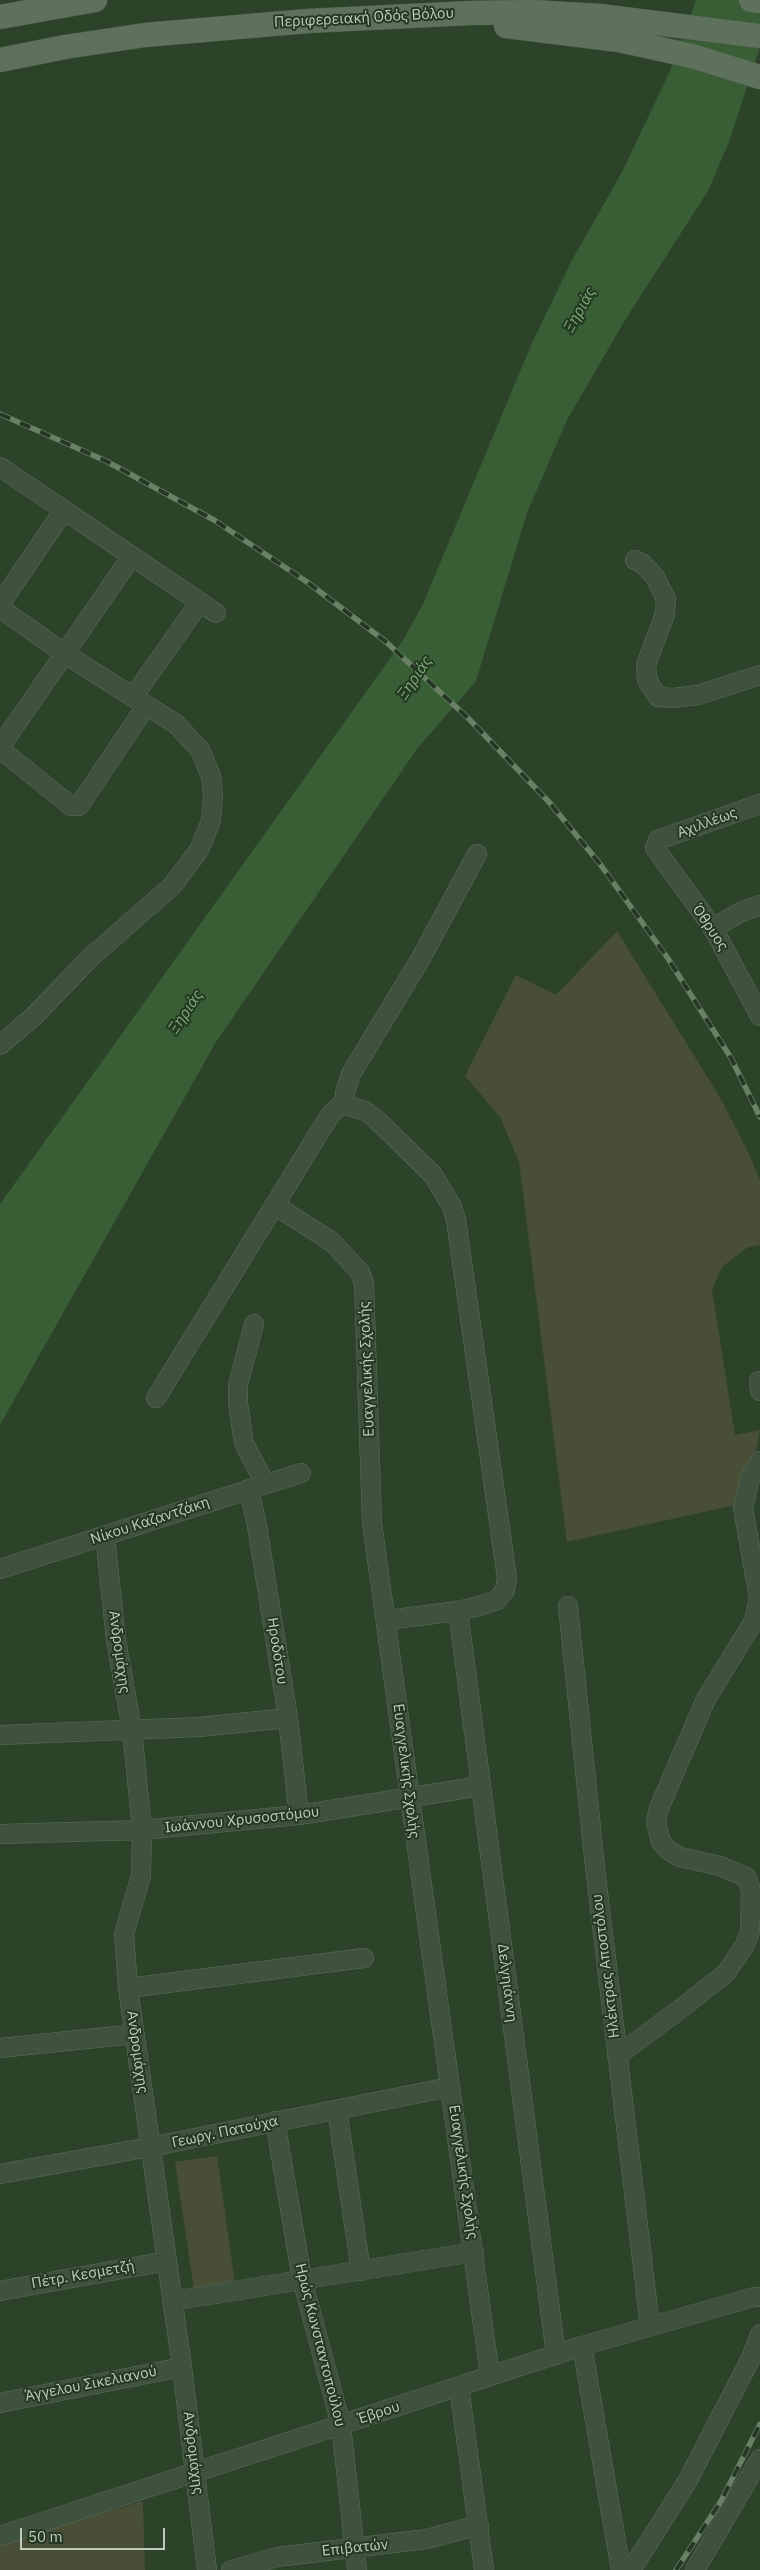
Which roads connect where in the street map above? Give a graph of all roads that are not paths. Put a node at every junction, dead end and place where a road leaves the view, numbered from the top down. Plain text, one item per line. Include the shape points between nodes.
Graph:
1 (95, 0) edge
2 (751, 0) edge
3 (760, 1) edge
4 (392, 16) junction
5 (0, 17) edge
6 (760, 36) edge
7 (0, 60) edge
8 (758, 76) edge
9 (0, 467) edge
10 (64, 510) junction
11 (132, 556) junction
12 (636, 560) dead end
13 (0, 604) edge
14 (0, 608) edge
15 (65, 654) junction
16 (760, 675) edge
17 (140, 701) junction
18 (0, 748) edge
19 (760, 804) edge
20 (655, 844) joint
21 (477, 854) dead end
22 (760, 905) edge
23 (713, 928) junction
24 (760, 1016) edge
25 (0, 1045) edge
26 (345, 1105) junction
27 (276, 1206) junction
28 (254, 1324) dead end
29 (156, 1398) dead end
30 (760, 1461) edge
31 (301, 1474) dead end
32 (257, 1486) junction
33 (104, 1536) junction
34 (0, 1570) edge
35 (568, 1606) dead end
36 (458, 1612) junction
37 (387, 1620) junction
38 (288, 1718) junction
39 (132, 1730) junction
40 (0, 1735) edge
41 (481, 1786) junction
42 (409, 1798) junction
43 (299, 1815) junction
44 (142, 1830) junction
45 (0, 1834) edge
46 (364, 1958) dead end
47 (128, 1988) junction
48 (135, 2034) junction
49 (0, 2048) edge
50 (617, 2056) junction
51 (450, 2087) junction
52 (337, 2110) junction
53 (275, 2121) junction
54 (150, 2148) junction
55 (0, 2174) edge
56 (474, 2252) junction
57 (167, 2261) junction
58 (361, 2271) junction
59 (302, 2279) junction
60 (0, 2292) edge
61 (760, 2297) edge
62 (172, 2301) junction
63 (650, 2326) junction
64 (760, 2334) edge
65 (582, 2346) junction
66 (556, 2355) junction
67 (182, 2367) junction
68 (490, 2376) junction
69 (459, 2386) junction
70 (0, 2402) edge
71 (341, 2425) junction
72 (760, 2459) edge
73 (196, 2473) junction
74 (751, 2490) edge
75 (479, 2525) junction
76 (0, 2536) edge
77 (356, 2549) junction
78 (207, 2570) edge
79 (231, 2570) edge
80 (358, 2570) edge
81 (484, 2570) edge
82 (621, 2570) edge
83 (631, 2570) edge
84 (695, 2570) edge

1 - 5 main road
2 - 3 main road
4 - 6 main road, Περιφερειακή Οδός Βόλου via 532,12 600,16
4 - 7 main road, Περιφερειακή Οδός Βόλου via 145,35
4 - 8 main road via 494,24 619,40
9 - 10 street
10 - 11 street
10 - 13 street
11 - 15 street
11 - 17 street via 208,607
12 - 16 street via 655,577 666,599 665,614 646,665 647,680 658,697 698,695
14 - 15 street
15 - 17 street
15 - 18 street
17 - 18 street via 79,806 71,806
17 - 25 street via 176,724 200,750 211,776 211,822 199,850 173,885
19 - 20 street, Αχιλλέως via 658,840
20 - 23 street, Όθρυος via 657,852
21 - 26 street via 416,966 351,1074
22 - 23 street via 740,912
23 - 24 street, Όθρυος
26 - 27 street via 330,1115
26 - 36 street via 365,1111 376,1119 424,1165 442,1190 456,1220 507,1578 505,1590 497,1600
27 - 29 street
27 - 37 street, Ευαγγελικής Σχολής via 332,1242 360,1272 364,1283 372,1523
28 - 32 street, Ηροδότου via 238,1384 238,1403 244,1442
30 - 50 street via 750,1478 743,1508 758,1598 754,1621 706,1699 656,1822 661,1842 668,1850 680,1857 720,1866 746,1877 751,1890 750,1931 745,1945 726,1973
31 - 32 street, Νίκου Καζαντζάκη
32 - 33 street, Νίκου Καζαντζάκη
32 - 38 street, Ηροδότου via 257,1526
33 - 34 street, Νίκου Καζαντζάκη
33 - 39 street, Ανδρομάχης via 116,1640
35 - 50 street, Ηλέκτρας Αποστόλου
36 - 37 street
36 - 41 street, Δελγηιάννη
37 - 42 street, Ευαγγελικής Σχολής
38 - 39 street
38 - 43 street, Ηροδότου
39 - 40 street
39 - 44 street, Ανδρομάχης
41 - 42 street, Ιωάννου Χρυσοστόμου
41 - 66 street, Δελγηιάννη
42 - 43 street, Ιωάννου Χρυσοστόμου
42 - 51 street, Ευαγγελικής Σχολής
43 - 44 street, Ιωάννου Χρυσοστόμου
44 - 45 street, Ιωάννου Χρυσοστόμου
44 - 47 street, Ανδρομάχης via 141,1876 124,1934
46 - 47 street
47 - 48 street, Ανδρομάχης
48 - 49 street
48 - 54 street, Ανδρομάχης
50 - 63 street, Ηλέκτρας Αποστόλου
51 - 52 street, Γεωργ. Πατούχα
51 - 56 street, Ευαγγελικής Σχολής
52 - 53 street, Γεωργ. Πατούχα
52 - 58 street
53 - 54 street, Γεωργ. Πατούχα
53 - 59 street, Ηρώς Κωνσταντοπούλου
54 - 55 street, Γεωργ. Πατούχα
54 - 57 street, Ανδρομάχης
56 - 58 street
56 - 68 street, Ευαγγελικής Σχολής
57 - 60 street, Πέτρ. Κεσμετζή
57 - 62 street, Ανδρομάχης
58 - 59 street
59 - 62 street
59 - 71 street, Ηρώς Κωνσταντοπούλου
61 - 63 street, Έβρου
62 - 67 street, Ανδρομάχης
63 - 65 street, Έβρου
64 - 83 street via 752,2356 688,2480
65 - 66 street, Έβρου
65 - 82 street
66 - 68 street, Έβρου
67 - 70 street, Άγγελου Σικελιανού
67 - 73 street, Ανδρομάχης
68 - 69 street, Έβρου
69 - 71 street, Έβρου
69 - 75 street
71 - 73 street, Έβρου
71 - 77 street, Ηρώς Κωνσταντοπούλου
72 - 74 street
73 - 76 street, Έβρου
73 - 78 street, Ανδρομάχης
74 - 84 street
75 - 77 street, Επιβατών via 427,2539
75 - 81 street
77 - 79 street, Επιβατών via 277,2557
77 - 80 street, Ηρώς Κωνσταντοπούλου

